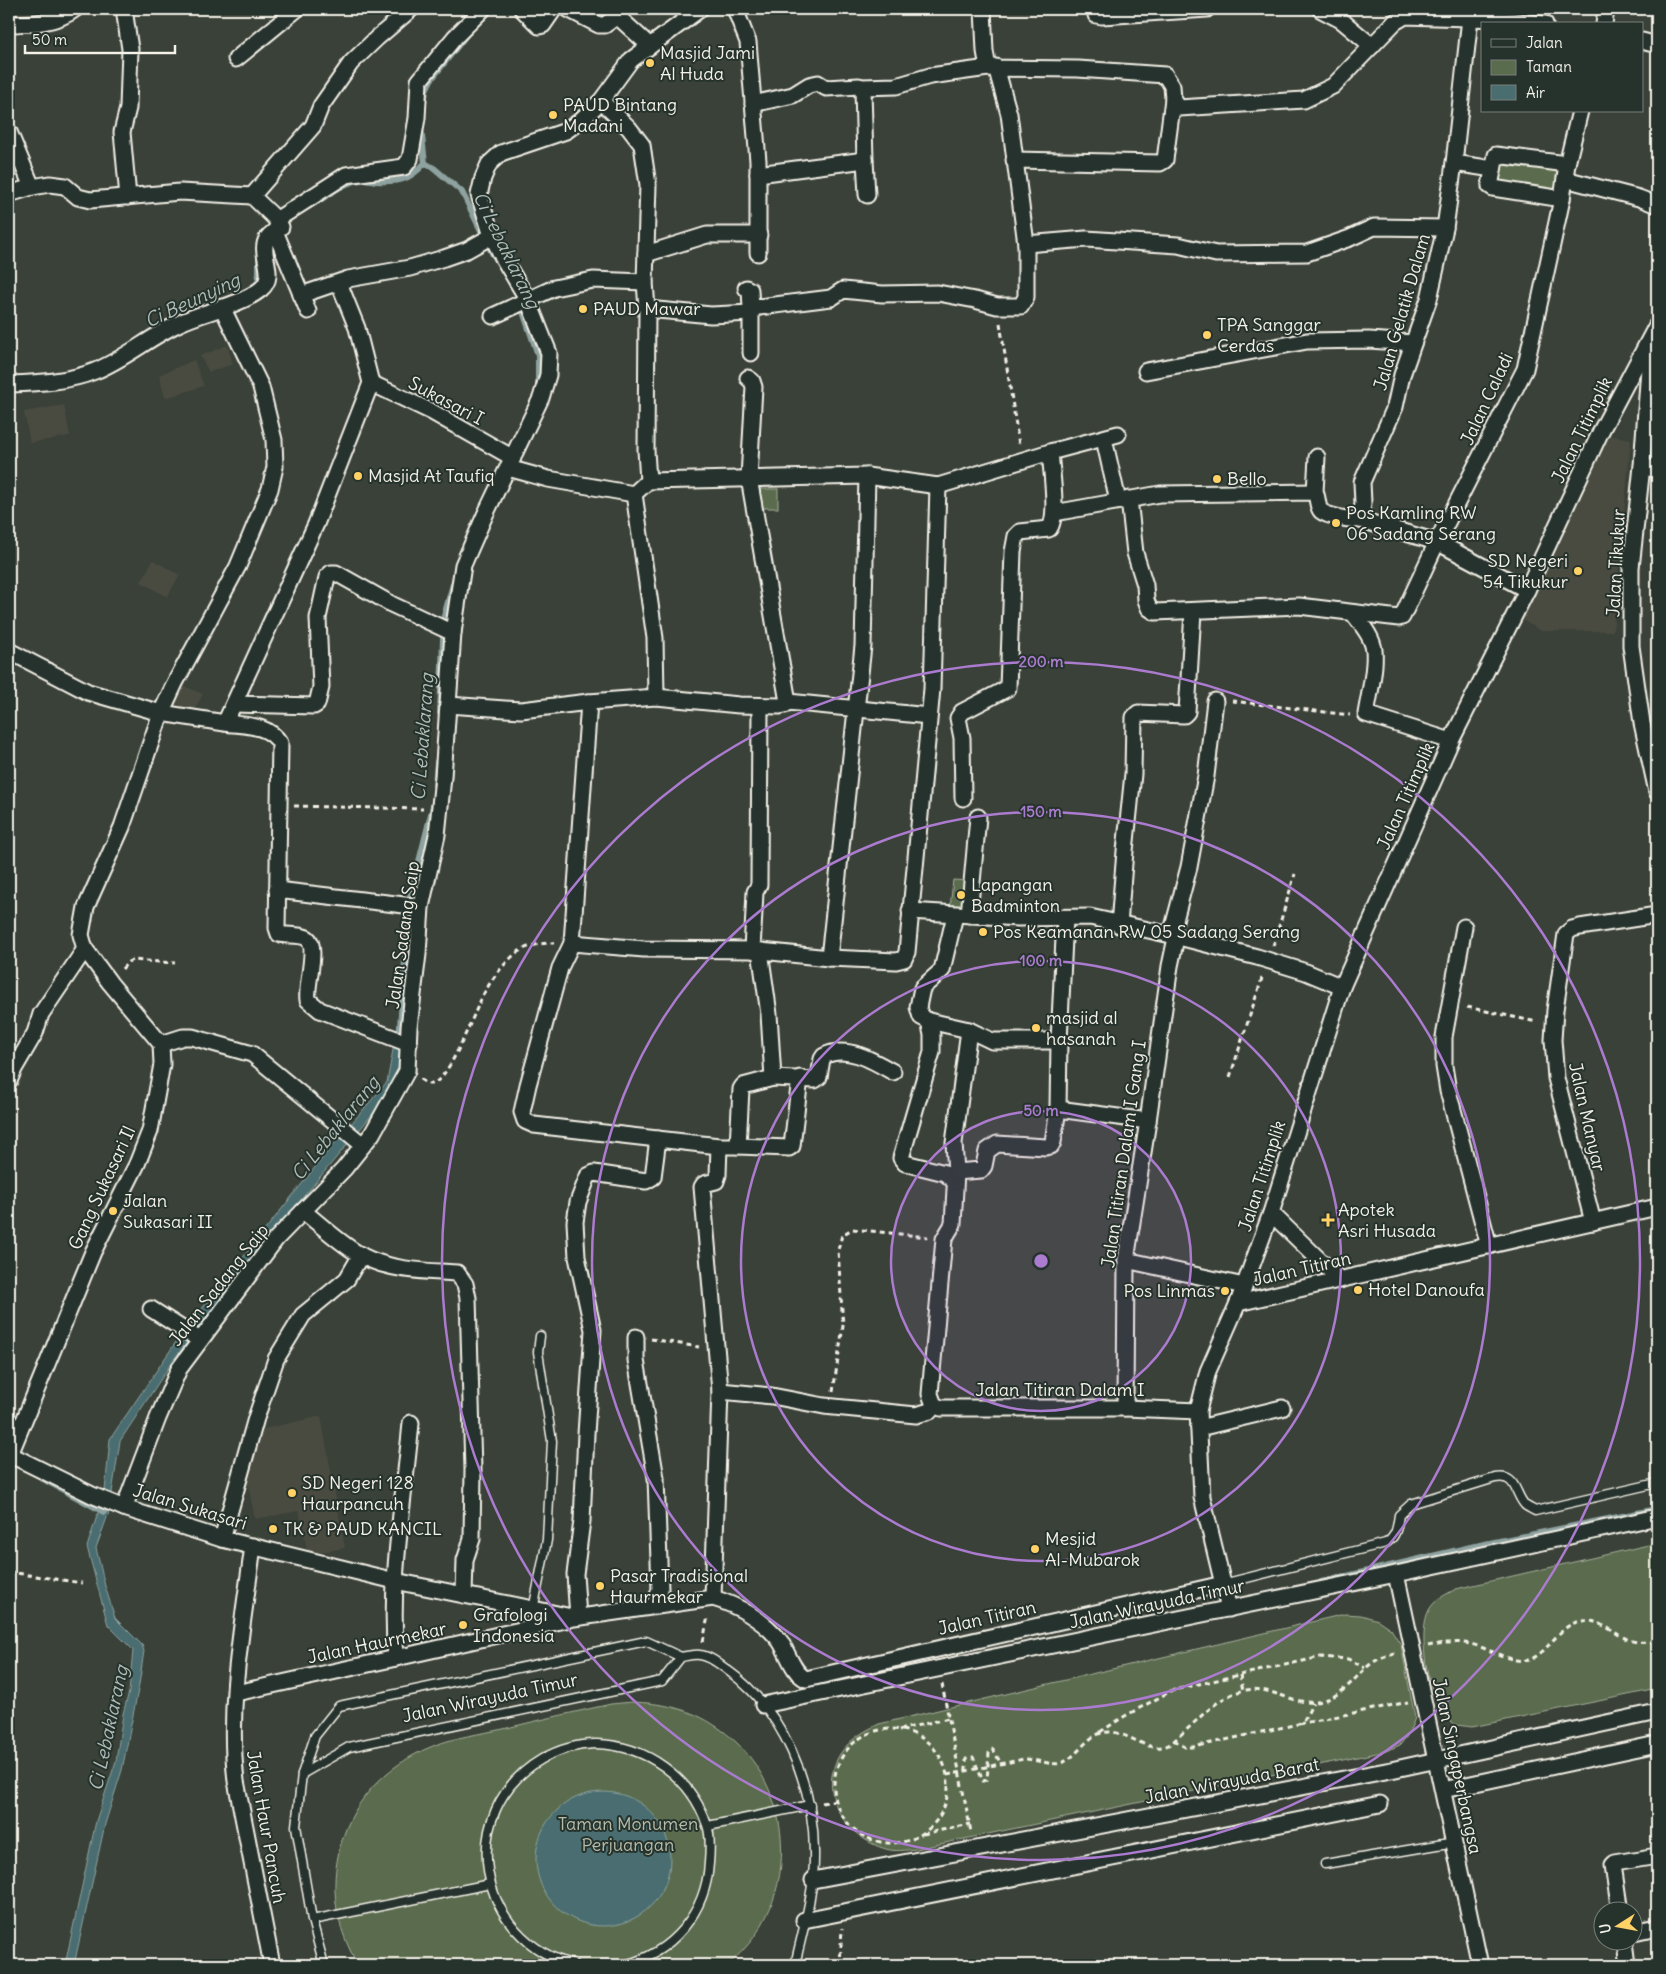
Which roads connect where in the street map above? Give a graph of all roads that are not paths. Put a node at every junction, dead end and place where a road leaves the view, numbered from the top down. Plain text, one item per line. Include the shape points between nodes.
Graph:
1 (75, 9) edge
2 (124, 9) edge
3 (297, 9) edge
4 (412, 9) edge
5 (483, 9) edge
6 (522, 9) edge
7 (554, 9) edge
8 (568, 9) edge
9 (700, 9) edge
10 (735, 9) edge
11 (983, 9) edge
12 (1207, 9) edge
13 (1320, 9) edge
14 (1606, 9) edge
15 (1098, 12) edge
16 (1499, 14) edge
17 (1394, 15) edge
18 (1470, 18) junction
19 (1536, 22) edge
20 (1604, 22) edge
21 (9, 24) edge
22 (1644, 42) edge
23 (1657, 45) edge
24 (650, 46) junction
25 (1372, 46) junction
26 (236, 59) dead end
27 (992, 68) junction
28 (862, 87) junction
29 (1173, 99) junction
30 (601, 101) junction
31 (753, 104) junction
32 (1580, 112) edge
33 (9, 132) edge
34 (865, 160) junction
35 (1014, 160) junction
36 (1454, 163) junction
37 (1567, 164) junction
38 (1493, 169) junction
39 (758, 174) junction
40 (1565, 179) junction
41 (32, 187) junction
42 (9, 194) edge
43 (867, 195) dead end
44 (252, 196) junction
45 (128, 197) junction
46 (1562, 199) junction
47 (1657, 205) edge
48 (278, 225) junction
49 (1445, 228) junction
50 (759, 235) junction
51 (492, 236) junction
52 (1026, 244) junction
53 (758, 253) dead end
54 (646, 254) junction
55 (339, 282) junction
56 (645, 282) junction
57 (746, 288) dead end
58 (301, 294) junction
59 (524, 302) junction
60 (222, 306) junction
61 (647, 309) junction
62 (751, 310) junction
63 (308, 311) dead end
64 (493, 316) dead end
65 (1654, 329) edge
66 (1412, 343) junction
67 (751, 353) dead end
68 (1146, 371) dead end
69 (748, 378) dead end
70 (371, 383) junction
71 (9, 384) edge
72 (1050, 452) junction
73 (1316, 457) dead end
74 (509, 459) junction
75 (1642, 466) junction
76 (1657, 470) edge
77 (867, 476) junction
78 (749, 478) junction
79 (648, 481) junction
80 (938, 486) junction
81 (1315, 492) junction
82 (634, 494) junction
83 (1123, 500) junction
84 (1054, 512) junction
85 (1361, 520) junction
86 (1437, 542) junction
87 (1527, 590) junction
88 (1193, 610) junction
89 (1353, 613) junction
90 (447, 630) junction
91 (9, 651) edge
92 (656, 697) junction
93 (1215, 701) road end
94 (589, 702) junction
95 (788, 702) junction
96 (234, 704) junction
97 (448, 706) junction
98 (760, 706) junction
99 (161, 713) junction
100 (929, 716) junction
101 (226, 723) junction
102 (1451, 741) junction
103 (1657, 792) edge
104 (963, 798) dead end
105 (978, 817) dead end
106 (277, 890) junction
107 (414, 906) junction
108 (910, 911) junction
109 (962, 915) junction
110 (1657, 915) edge
111 (1065, 918) junction
112 (1119, 925) junction
113 (1464, 927) dead end
114 (1174, 936) junction
115 (572, 943) junction
116 (85, 949) junction
117 (756, 950) junction
118 (829, 958) junction
119 (1342, 987) junction
120 (929, 1021) junction
121 (969, 1030) junction
122 (1059, 1041) junction
123 (402, 1042) junction
124 (161, 1044) junction
125 (893, 1072) dead end
126 (773, 1078) junction
127 (800, 1078) junction
128 (9, 1081) edge
129 (1058, 1109) junction
130 (1148, 1121) junction
131 (658, 1139) junction
132 (359, 1142) junction
133 (719, 1146) junction
134 (738, 1146) junction
135 (956, 1177) junction
136 (1657, 1207) edge
137 (303, 1212) junction
138 (1271, 1213) junction
139 (1593, 1222) junction
140 (1489, 1246) junction
141 (360, 1255) junction
142 (1126, 1260) junction
143 (1340, 1280) junction
144 (1244, 1286) junction
145 (1238, 1303) junction
146 (151, 1309) dead end
147 (192, 1335) junction
148 (540, 1336) dead end
149 (636, 1337) dead end
150 (720, 1391) junction
151 (932, 1400) junction
152 (1125, 1408) junction
153 (1282, 1408) dead end
154 (1198, 1411) junction
155 (411, 1423) dead end
156 (1199, 1428) junction
157 (9, 1455) edge
158 (1657, 1483) edge
159 (122, 1507) junction
160 (1657, 1517) edge
161 (222, 1540) junction
162 (253, 1546) junction
163 (1396, 1574) junction
164 (395, 1581) junction
165 (1222, 1584) junction
166 (464, 1595) junction
167 (655, 1605) junction
168 (711, 1605) junction
169 (1229, 1609) junction
170 (533, 1610) junction
171 (576, 1617) junction
172 (779, 1640) joint
173 (681, 1657) junction
174 (396, 1658) junction
175 (236, 1693) junction
176 (764, 1705) junction
177 (1657, 1712) edge
178 (1657, 1744) edge
179 (1436, 1760) junction
180 (302, 1774) junction
181 (1443, 1790) junction
182 (1380, 1804) dead end
183 (810, 1805) junction
184 (708, 1826) junction
185 (1454, 1842) junction
186 (1657, 1856) edge
187 (1325, 1864) dead end
188 (813, 1880) junction
189 (490, 1884) junction
190 (1618, 1902) edge
191 (312, 1920) junction
192 (804, 1920) junction
193 (1657, 1927) edge
194 (1644, 1930) edge
195 (1626, 1952) edge
196 (272, 1965) edge
197 (324, 1965) edge
198 (575, 1965) edge
199 (624, 1965) edge
200 (795, 1965) edge
201 (1480, 1965) edge
202 (1628, 1965) edge

1 - 21 street via 69,14 34,24
2 - 45 street via 130,49 128,108 122,132
3 - 26 street
4 - 44 street via 351,63 321,106 313,126
5 - 48 street via 419,81 417,118 408,164 346,175
6 - 7 street via 539,26
8 - 24 street via 598,25 617,16
9 - 24 street, Jalan Sadang Saip
10 - 31 street via 748,42
11 - 27 street via 985,51
12 - 15 street
13 - 25 street via 1341,20
14 - 20 street
16 - 18 street
16 - 19 street
17 - 18 street
17 - 25 street
18 - 36 street, Jalan Gelatik Dalam
22 - 23 street
24 - 30 street, Jalan Sadang Saip via 631,60
25 - 29 street via 1333,86 1304,100 1179,108
27 - 28 street via 930,76 896,86
27 - 29 street via 1165,75 1172,86
27 - 35 street via 1009,114
28 - 31 street via 826,88 818,83 793,95
28 - 34 street
29 - 35 street via 1165,160 1160,163
30 - 51 street, Jalan Sadang Saip via 566,131 501,153 489,164 479,195
30 - 54 street via 642,145 648,185
31 - 39 street
32 - 37 street, Jalan Caladi
33 - 41 street
34 - 39 street
34 - 43 street
35 - 52 street
36 - 38 street
36 - 49 street, Jalan Gelatik Dalam
37 - 38 street via 1496,155
37 - 40 street, Jalan Caladi
38 - 46 street via 1492,188
39 - 50 street
40 - 46 street, Jalan Caladi
40 - 47 street
41 - 42 street
41 - 45 street via 65,186 78,197 90,200
44 - 45 street via 180,192
44 - 48 street
46 - 86 street, Jalan Caladi via 1525,369
48 - 58 street
48 - 60 street via 265,245 269,274 262,288
49 - 52 street via 1374,227 1307,253 1216,254 1178,245 1086,239
49 - 66 street, Jalan Gelatik Dalam via 1429,299
50 - 53 street
50 - 54 street via 707,235
51 - 55 street via 436,261
51 - 59 street, Jalan Sadang Saip
52 - 62 street via 1026,297 1021,306 997,306 938,293 882,294 843,290 831,298
54 - 56 street
55 - 58 street
55 - 70 street via 357,328
56 - 59 street via 592,280 554,288
56 - 61 street
57 - 62 street via 750,290
58 - 63 street
59 - 64 street
59 - 74 street, Jalan Sadang Saip via 549,353 548,375 542,398
60 - 71 street via 159,333 96,371 39,383
60 - 99 street via 261,387 274,440 275,466 270,489 238,566
61 - 62 street via 711,315
61 - 79 street
62 - 67 street
65 - 75 street, Jalan Tikukur
65 - 87 street, Jalan Titimplik via 1601,431
66 - 68 street via 1307,341
66 - 85 street, Jalan Gelatik Dalam via 1395,407 1362,482
69 - 78 street via 754,387
70 - 74 street, Sukasari I via 432,412
70 - 96 street via 316,524
72 - 80 street
72 - 83 street via 1111,436
72 - 84 street
73 - 81 street
74 - 82 street, Sukasari I via 548,479
74 - 90 street, Jalan Sadang Saip via 463,565
75 - 76 street
75 - 103 street, Jalan Tikukur via 1631,568 1631,646 1642,723
77 - 78 street
77 - 80 street
77 - 118 street via 863,646
78 - 79 street
78 - 95 street
79 - 82 street
80 - 100 street
81 - 83 street via 1160,494
81 - 85 street via 1322,512
82 - 92 street via 655,638
83 - 84 street
83 - 88 street via 1150,608 1161,613
84 - 104 street via 1050,529 1020,532 1016,536 1012,552 1008,688 962,712 958,718 962,738
85 - 86 street
86 - 87 street
86 - 89 street, Jalan Caladi via 1402,617
87 - 102 street, Jalan Titimplik
88 - 89 street via 1299,606
88 - 112 street via 1187,712 1184,715 1138,713 1134,716 1133,774
89 - 102 street via 1368,634 1374,650 1366,714
90 - 96 street via 331,573 327,577 318,618 321,687 317,704
90 - 97 street, Jalan Sadang Saip
91 - 99 street via 88,692
92 - 94 street
92 - 98 street
93 - 114 street, Jalan Titiran Dalam I Gang I via 1206,776
94 - 97 street via 521,710
94 - 115 street
95 - 98 street via 780,706
95 - 100 street
96 - 101 street
97 - 107 street, Jalan Sadang Saip via 437,835
98 - 117 street via 758,884 754,892
99 - 101 street
99 - 116 street via 122,827 86,907 81,935
100 - 108 street
101 - 106 street via 262,728 275,735 280,743
102 - 119 street, Jalan Titimplik
105 - 109 street
106 - 107 street
106 - 123 street via 277,932 307,938 310,942 308,1000 320,1010
107 - 123 street, Jalan Sadang Saip
108 - 109 street
108 - 118 street via 904,959
109 - 111 street
109 - 120 street via 942,970 922,988 919,997 921,1017
110 - 139 street, Jalan Manyar via 1580,927 1566,934 1554,1026 1556,1078
111 - 112 street via 1090,917
111 - 122 street
112 - 114 street
113 - 140 street via 1444,1037 1444,1066
114 - 119 street via 1258,956
114 - 130 street, Jalan Titiran Dalam I Gang I
115 - 117 street
115 - 131 street via 560,968 522,1112 526,1121 534,1125
116 - 124 street
116 - 128 street via 41,1014 35,1033
117 - 118 street
117 - 126 street via 769,1014
119 - 138 street, Jalan Titimplik
120 - 121 street
120 - 135 street via 932,1052 901,1158 905,1163
121 - 122 street via 992,1041
121 - 135 street via 954,1143
122 - 129 street
123 - 132 street, Jalan Sadang Saip via 407,1071 372,1134
124 - 132 street via 192,1037 252,1054
124 - 157 street, Gang Sukasari Il via 162,1064 150,1131 93,1252
125 - 127 street via 862,1056 839,1052 824,1056 819,1077 815,1080
126 - 127 street
126 - 134 street via 741,1089
127 - 134 street via 792,1146
129 - 130 street
129 - 135 street via 1051,1146 997,1144 988,1151 981,1170
130 - 142 street, Jalan Titiran Dalam I Gang I
131 - 133 street
131 - 171 street via 653,1177 646,1181 594,1173 588,1176 578,1202 575,1222 578,1257 593,1330 582,1521 575,1574
132 - 137 street, Jalan Sadang Saip via 344,1169
133 - 134 street
133 - 150 street via 716,1181 702,1187
135 - 151 street via 953,1224 944,1239
136 - 139 street, Jalan Titiran
137 - 141 street
137 - 147 street, Jalan Sadang Saip
138 - 143 street
138 - 144 street, Jalan Titimplik
139 - 140 street, Jalan Titiran
140 - 143 street, Jalan Titiran
141 - 161 street via 347,1279 303,1315 276,1359
141 - 166 street via 411,1270 456,1273 465,1284 473,1470 472,1539 465,1560
142 - 144 street
142 - 152 street, Jalan Titiran Dalam I Gang I
143 - 145 street, Jalan Titiran
144 - 145 street, Jalan Titimplik
145 - 154 street, Jalan Titiran via 1208,1372
146 - 147 street
147 - 159 street, Jalan Sadang Saip
148 - 170 lane via 538,1352 552,1441 546,1540
149 - 167 street via 636,1360 656,1478 660,1589
150 - 151 street via 916,1415 930,1411
150 - 168 street
151 - 152 street, Jalan Titiran Dalam I via 941,1408
152 - 154 street, Jalan Titiran Dalam I
153 - 156 street
154 - 156 street, Jalan Titiran
155 - 164 street
156 - 165 street, Jalan Titiran via 1202,1498
157 - 159 street, Jalan Sukasari
158 - 165 lane via 1535,1511 1526,1506 1512,1481 1503,1476 1411,1504 1399,1515 1393,1539 1386,1543
159 - 161 street, Jalan Sukasari
160 - 163 street, Jalan Wirayuda Timur
161 - 162 street, Jalan Sukasari
162 - 164 street, Jalan Sukasari
162 - 175 street, Jalan Haur Pancuh via 237,1661
163 - 169 street, Jalan Wirayuda Timur
163 - 179 street, Jalan Singaperbangsa
164 - 166 street, Jalan Sukasari
164 - 174 street
165 - 169 street, Jalan Titiran
165 - 172 street, Jalan Titiran via 806,1679 798,1673
166 - 170 street, Jalan Sukasari
167 - 168 street, Jalan Haurmekar
167 - 171 street, Jalan Haurmekar
168 - 172 street, Jalan Haurmekar via 731,1603
169 - 176 street, Jalan Wirayuda Timur
170 - 171 street, Jalan Sukasari
171 - 174 street, Jalan Haurmekar
173 - 176 lane via 700,1655 711,1659 740,1679
173 - 180 lane, Jalan Wirayuda Timur via 662,1681 349,1747
173 - 180 lane, Jalan Wirayuda Timur via 646,1641 339,1706 315,1736
174 - 175 street, Jalan Haurmekar
175 - 196 street, Jalan Haur Pancuh via 233,1757 236,1781
176 - 183 lane via 784,1737
177 - 179 street, Jalan Wirayuda Barat
178 - 181 street
179 - 181 street, Jalan Singaperbangsa
179 - 188 street, Jalan Wirayuda Barat
180 - 191 lane, Jalan Wirayuda Timur via 296,1826
181 - 185 street, Jalan Singaperbangsa
182 - 192 street
183 - 184 lane
183 - 188 lane
184 - 189 lane via 689,1790 657,1760 616,1745 572,1747 532,1765 502,1798 488,1840
184 - 199 lane via 709,1874 694,1915 664,1947 646,1958
185 - 187 lane
185 - 201 street, Jalan Singaperbangsa
186 - 190 street via 1614,1863
188 - 192 lane
189 - 191 lane
189 - 198 lane via 509,1923 524,1939 541,1952
191 - 197 lane, Jalan Wirayuda Timur
192 - 200 lane
193 - 194 street
195 - 202 street

